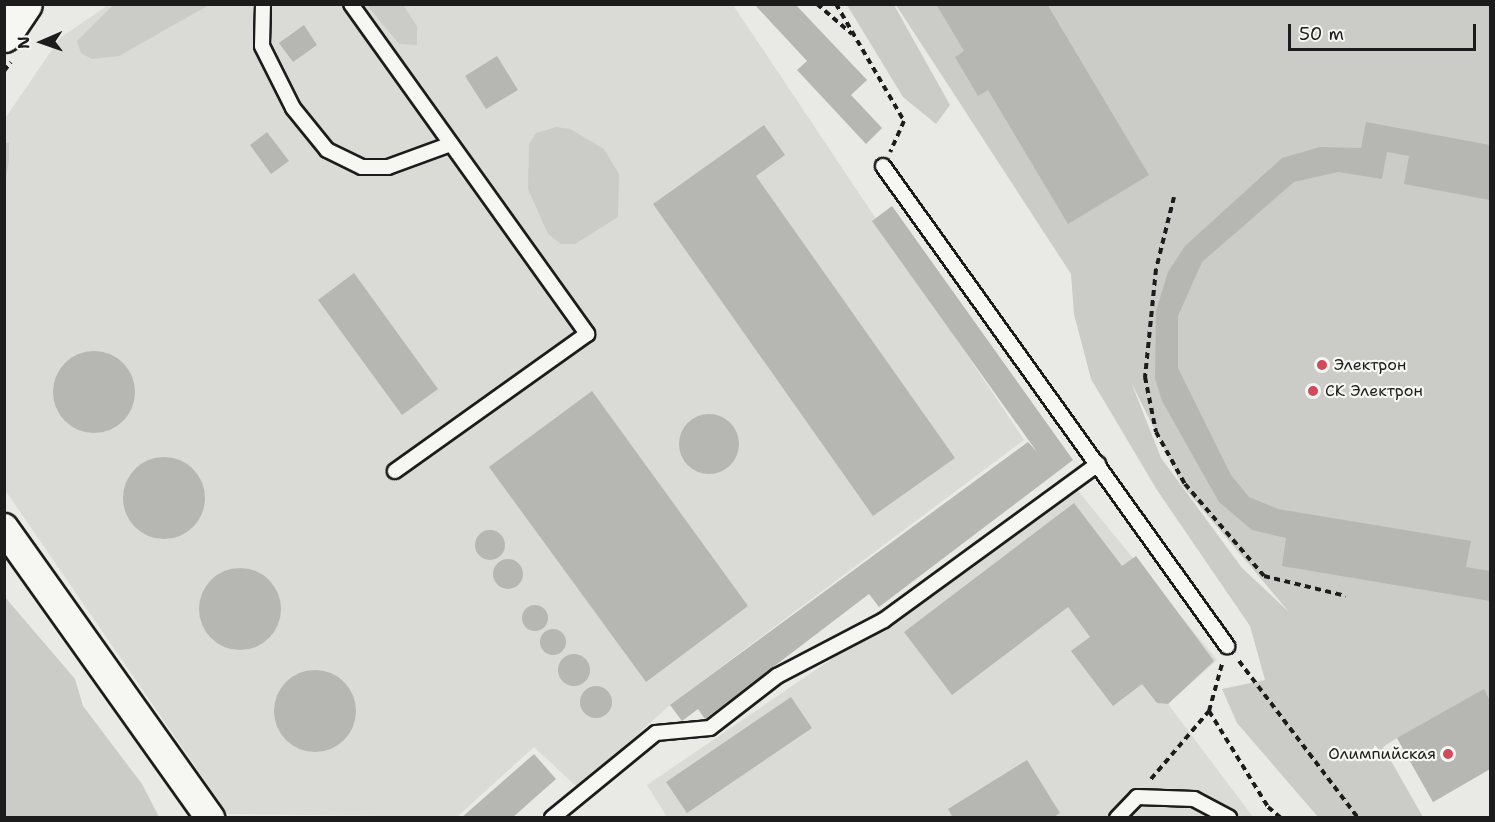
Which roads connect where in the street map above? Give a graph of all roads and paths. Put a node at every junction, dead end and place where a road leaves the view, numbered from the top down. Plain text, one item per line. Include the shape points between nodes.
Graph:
1 (25, 4) edge
2 (263, 4) edge
3 (351, 4) edge
4 (817, 4) edge
5 (836, 4) edge
6 (4, 35) edge
7 (855, 36) junction
8 (451, 144) junction
9 (883, 166) joint
10 (1174, 197) dead end
11 (1098, 464) junction
12 (395, 471) dead end
13 (4, 528) edge
14 (1346, 596) dead end
15 (1227, 646) junction
16 (1209, 711) junction
17 (1137, 797) junction
18 (210, 818) edge
19 (552, 818) edge
20 (1117, 818) edge
21 (1229, 818) edge
22 (1281, 818) edge
23 (1358, 818) edge
24 (1399, 818) edge
25 (1407, 818) edge

1 - 6 street
2 - 8 lane via 262,46 292,108 327,150 362,167 388,167
3 - 8 lane
4 - 7 path
5 - 7 path
7 - 9 path via 904,121
8 - 12 lane via 587,334
9 - 11 lane
10 - 14 path via 1156,269 1144,377 1156,432 1185,484 1264,576
11 - 15 lane
11 - 19 lane via 884,620 777,676 710,728 656,733
13 - 18 street
15 - 16 path
15 - 23 path
16 - 17 path via 1189,728
16 - 22 path via 1268,807
17 - 20 lane
17 - 21 lane via 1194,799
24 - 25 path

